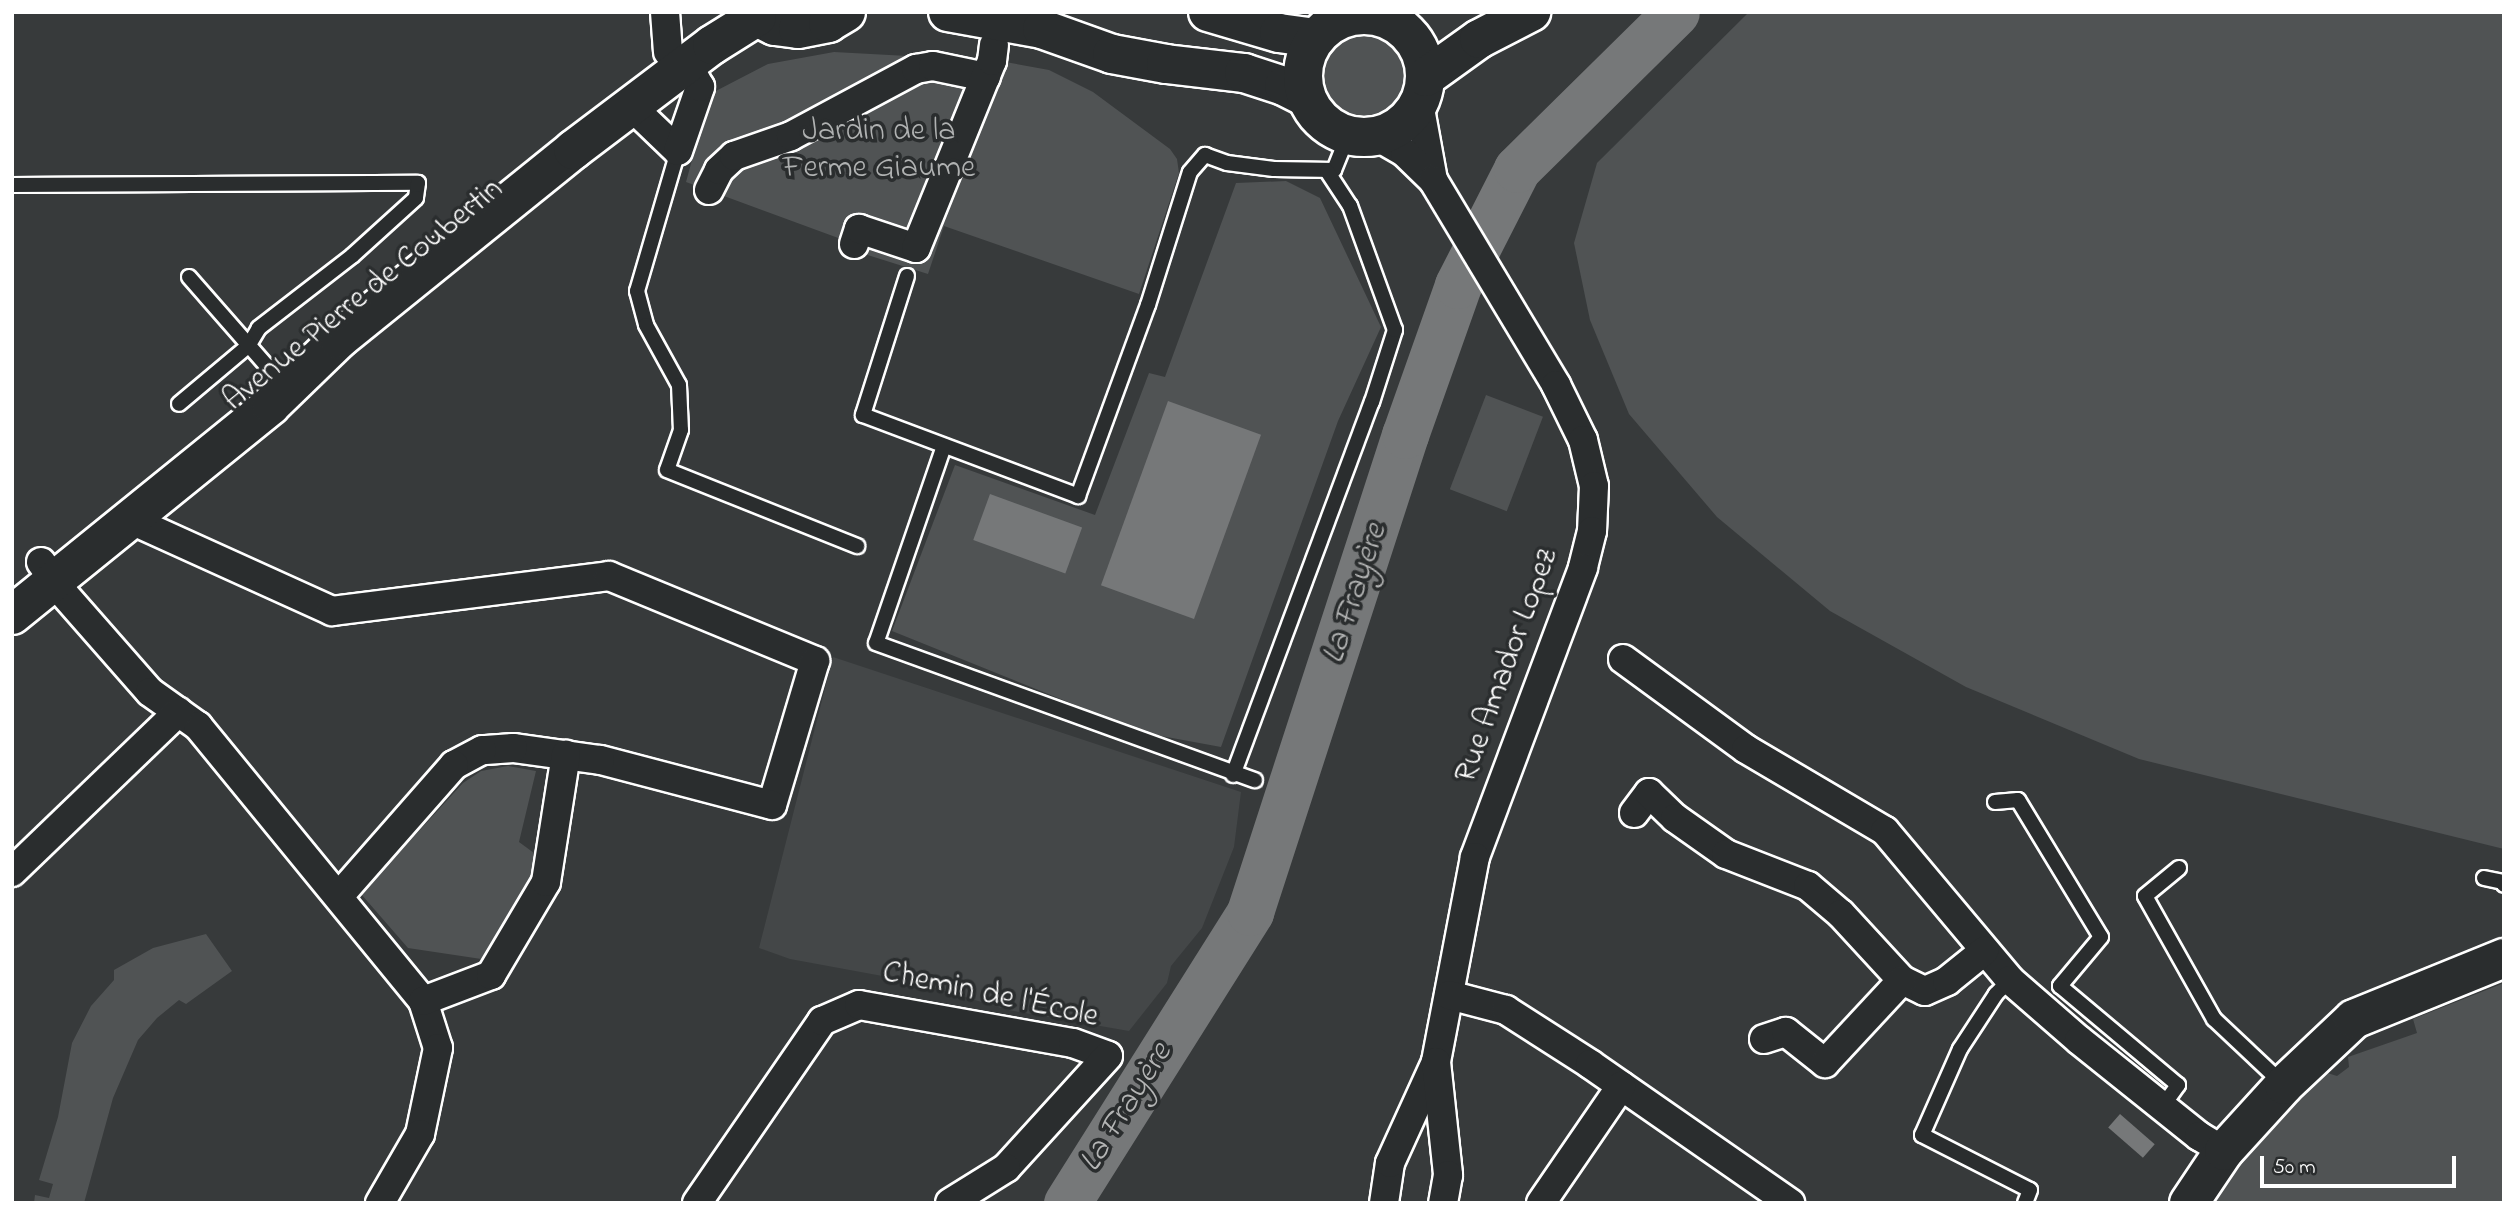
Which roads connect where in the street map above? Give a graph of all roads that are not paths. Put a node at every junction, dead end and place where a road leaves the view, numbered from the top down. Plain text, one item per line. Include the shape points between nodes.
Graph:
1 (665, 12) edge
2 (846, 12) edge
3 (948, 12) edge
4 (1208, 12) edge
5 (1424, 12) edge
6 (1531, 12) edge
7 (744, 14) edge
8 (1380, 17) junction
9 (1316, 38) junction
10 (994, 45) dead end
11 (678, 58) junction
12 (986, 77) junction
13 (1422, 90) junction
14 (1306, 97) junction
15 (630, 105) junction
16 (1362, 136) junction
17 (678, 151) junction
18 (1327, 171) junction
19 (1433, 180) junction
20 (12, 186) edge
21 (709, 190) dead end
22 (854, 244) dead end
23 (908, 276) dead end
24 (188, 277) dead end
25 (269, 368) junction
26 (179, 404) dead end
27 (944, 446) junction
28 (129, 519) junction
29 (857, 547) dead end
30 (36, 576) edge
31 (12, 615) edge
32 (1623, 659) dead end
33 (178, 712) junction
34 (566, 755) junction
35 (1233, 775) junction
36 (1255, 780) dead end
37 (1995, 802) dead end
38 (1634, 813) dead end
39 (2179, 869) dead end
40 (12, 872) edge
41 (2484, 878) dead end
42 (2504, 885) edge
43 (339, 896) junction
44 (1984, 951) junction
45 (2504, 958) edge
46 (1902, 980) junction
47 (2010, 980) junction
48 (1449, 995) junction
49 (423, 1001) junction
50 (1764, 1039) dead end
51 (1436, 1062) junction
52 (2284, 1085) junction
53 (1621, 1086) junction
54 (2163, 1106) junction
55 (2224, 1150) junction
56 (380, 1203) edge
57 (697, 1203) edge
58 (950, 1203) edge
59 (1384, 1203) edge
60 (1443, 1203) edge
61 (1541, 1203) edge
62 (1790, 1203) edge
63 (2025, 1203) edge
64 (2189, 1203) edge

1 - 11 street
2 - 7 main road via 828,23 798,29
3 - 14 main road via 1042,29 1112,54 1244,73
4 - 9 main road via 1279,33
5 - 8 main road
6 - 13 main road via 1479,39
7 - 11 main road, Avenue Pierre de Coubertin via 712,45
8 - 9 main road via 1345,18
8 - 13 main road via 1413,40 1422,57
9 - 14 main road via 1306,56
10 - 12 street
11 - 15 main road, Avenue Pierre de Coubertin
11 - 17 street via 700,87
11 - 25 main road, Avenue Pierre de Coubertin via 370,286
12 - 21 street via 933,66 916,69 792,136 734,156 719,170
12 - 22 street via 916,248 859,229
13 - 16 main road via 1409,118 1394,130
13 - 19 street
14 - 16 main road via 1322,121
15 - 17 street
15 - 25 main road, Avenue Pierre de Coubertin via 340,339
16 - 18 lane via 1334,170
16 - 19 street via 1405,153
17 - 29 lane via 637,291 646,325 679,385 681,430 667,470
18 - 27 lane via 1239,165 1205,155 1190,173 1079,496
18 - 35 lane via 1350,206 1395,330
19 - 48 street, Rue Amador Lopez via 1556,386 1583,440 1594,486 1584,568 1475,857
20 - 25 lane via 418,183 416,198 352,256 259,328
23 - 27 lane via 863,415
24 - 25 lane
25 - 26 lane
25 - 28 main road, Avenue Pierre de Coubertin
25 - 30 main road, Avenue Pierre de Coubertin
27 - 35 lane via 876,643
28 - 30 main road, Avenue Pierre de Coubertin
28 - 34 street via 332,611 609,576 814,661 772,805
30 - 31 main road, Avenue Pierre de Coubertin
30 - 33 street via 150,692
32 - 44 street via 1746,749 1885,831
33 - 40 street
33 - 43 street via 198,726
34 - 43 street via 513,748 482,750 454,765
34 - 49 street via 546,882 491,975
35 - 36 lane
37 - 54 lane via 2018,800 2101,937 2060,986 2178,1085
38 - 46 street via 1649,793 1726,854 1808,886 1841,914
39 - 52 lane via 2145,896 2214,1019
41 - 42 lane
43 - 49 street
44 - 46 street via 1947,981 1925,991
44 - 47 street
45 - 52 main road via 2354,1019
46 - 50 street via 1825,1063 1786,1032
47 - 54 street
47 - 63 lane via 1960,1049 1922,1135 2030,1190
48 - 51 street, Rue Amador Lopez
48 - 53 street via 1506,1010
49 - 56 street via 438,1048 423,1122
51 - 59 street, Rue Amador Lopez via 1390,1163
51 - 60 street, Rue Amador Lopez via 1448,1175
52 - 55 main road
53 - 61 street
53 - 62 street
54 - 55 street
55 - 64 main road
57 - 58 street, Chemin de l'École via 822,1021 859,1005 1073,1043 1108,1056 1006,1168

